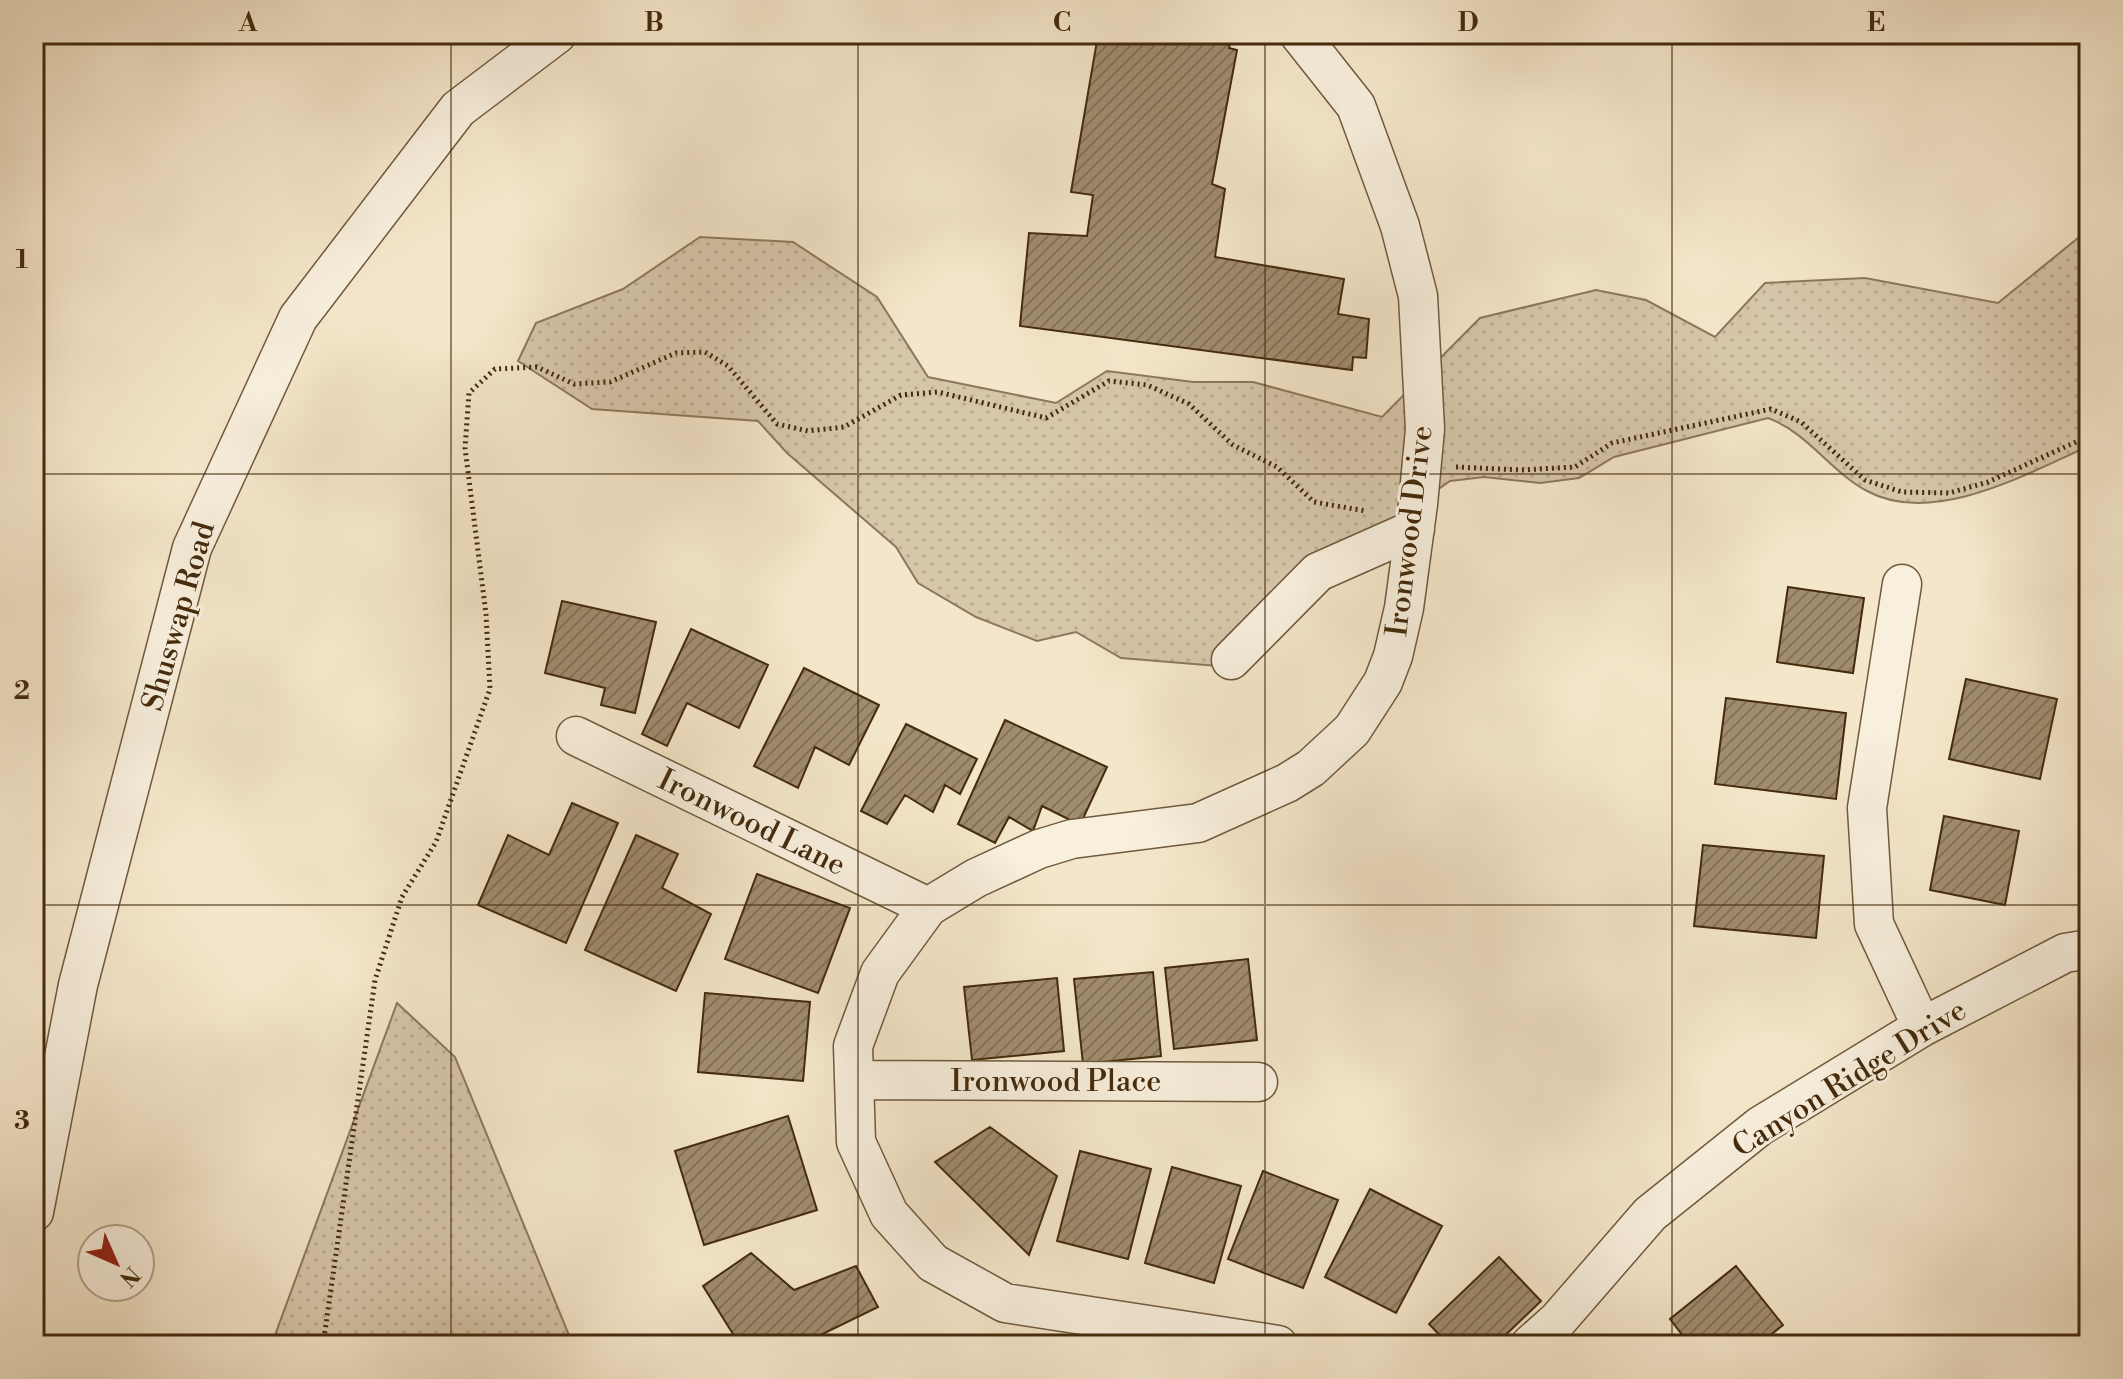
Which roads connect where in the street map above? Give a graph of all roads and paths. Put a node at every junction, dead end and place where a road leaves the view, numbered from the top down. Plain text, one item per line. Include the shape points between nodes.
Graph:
1 (557, 34) edge
2 (1299, 34) edge
3 (2089, 436) edge
4 (1420, 489) junction
5 (1415, 529) junction
6 (1902, 584) dead end
7 (1231, 660) dead end
8 (576, 736) dead end
9 (928, 907) junction
10 (2089, 949) edge
11 (1922, 1027) junction
12 (854, 1080) junction
13 (1258, 1082) dead end
14 (34, 1212) edge
15 (323, 1345) edge
16 (1278, 1345) edge
17 (1530, 1345) edge

1 - 14 street, Shuswap Road via 458,109 298,318 192,548 78,985
2 - 4 street, Ironwood Drive via 1356,106 1404,240 1418,296 1425,429
3 - 4 path via 1988,482 1949,493 1902,492 1865,480 1801,422 1771,409 1612,443 1575,467 1458,466
4 - 5 street, Ironwood Drive
4 - 15 path via 1371,512 1314,502 1277,467 1233,445 1189,404 1147,385 1109,381 1046,418 938,392 901,395 844,427 808,431 777,424 728,366 705,352 676,353 610,382 574,384 537,367 495,369 469,393 465,448 490,689 436,842 402,897 375,980
5 - 7 street via 1318,572
5 - 9 street, Ironwood Drive via 1402,618 1383,682 1352,730 1311,768 1198,823 1072,839 1039,849
6 - 11 street via 1867,808 1874,924
8 - 9 street, Ironwood Lane
9 - 12 street, Ironwood Drive via 880,973 853,1046
10 - 11 street, Canyon Ridge Drive via 2065,953
11 - 17 street, Canyon Ridge Drive via 1760,1126 1662,1204
12 - 13 street, Ironwood Place
12 - 16 street, Ironwood Drive via 856,1142 889,1214 933,1263 1005,1303

